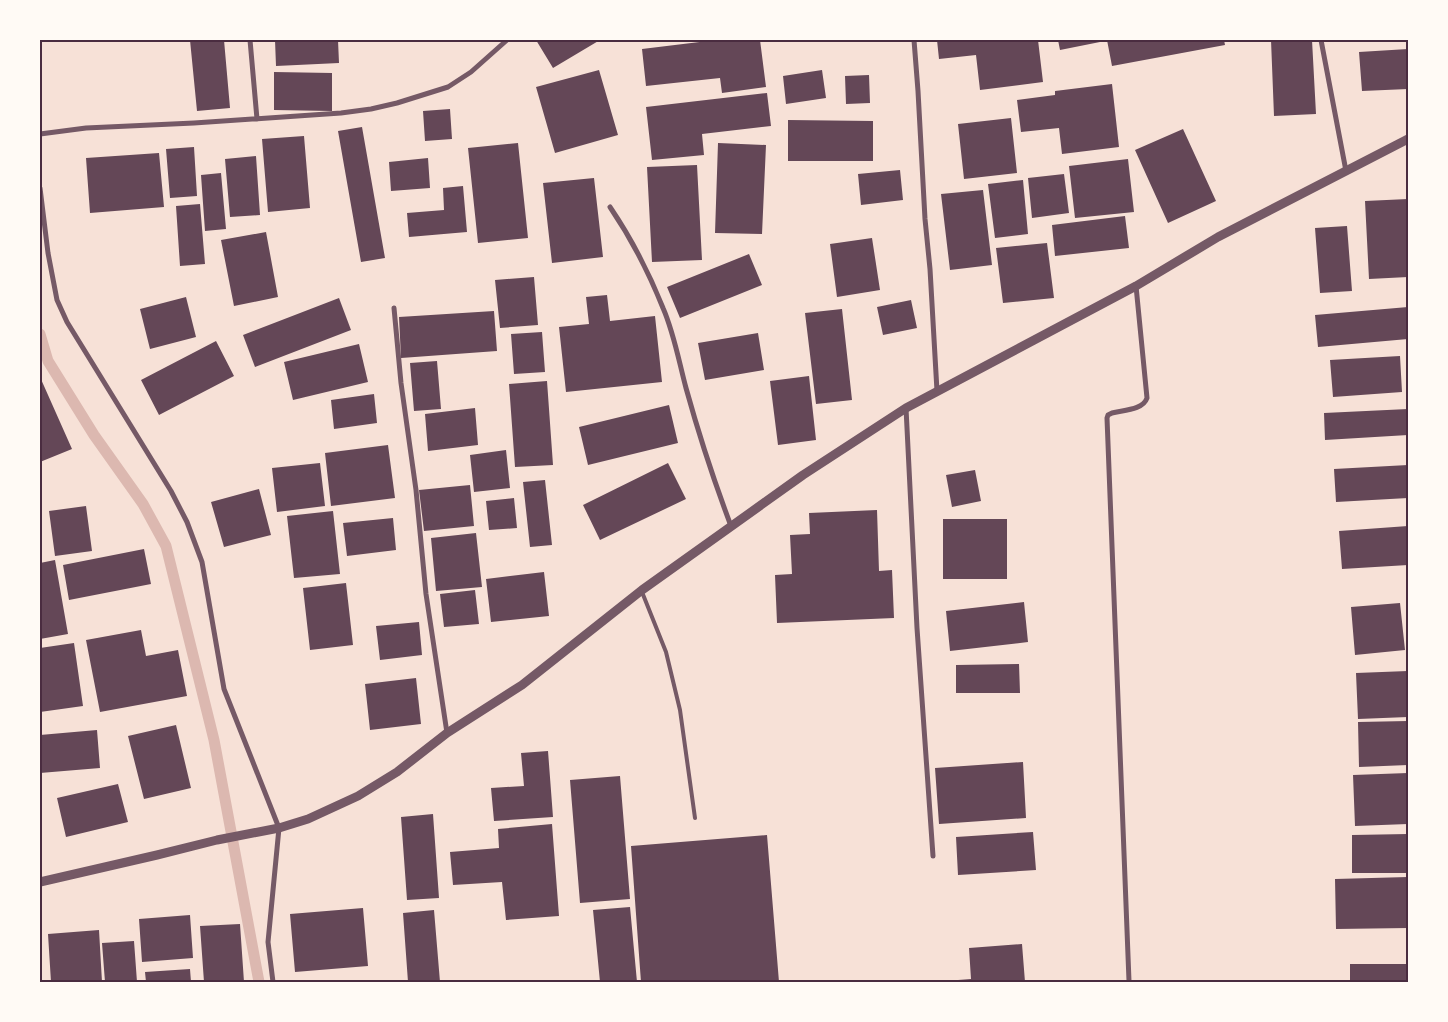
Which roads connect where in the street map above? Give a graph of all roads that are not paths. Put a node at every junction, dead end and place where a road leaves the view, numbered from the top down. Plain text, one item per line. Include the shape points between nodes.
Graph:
1 (250, 40) edge
2 (507, 40) edge
3 (914, 40) edge
4 (1321, 40) edge
5 (257, 119) junction
6 (40, 134) edge
7 (1408, 139) edge
8 (1346, 171) junction
9 (40, 188) edge
10 (610, 207) dead end
11 (1136, 286) junction
12 (394, 308) dead end
13 (937, 391) junction
14 (906, 408) junction
15 (731, 526) junction
16 (642, 590) junction
17 (447, 733) junction
18 (695, 818) dead end
19 (279, 828) junction
20 (933, 856) dead end
21 (40, 882) edge
22 (1129, 981) edge
23 (273, 982) edge

1 - 5 street
2 - 5 street via 471,72 448,86 418,96 371,108
3 - 13 street
4 - 8 street
5 - 6 street via 86,128
7 - 8 street
8 - 11 street via 1218,237
9 - 19 street via 57,300 187,522 202,562 224,689
10 - 15 street via 664,308 702,444
11 - 13 street
11 - 22 street via 1147,398 1141,406 1112,413 1107,418
12 - 17 street via 426,594
13 - 14 street
14 - 15 street
14 - 20 street
15 - 16 street
16 - 17 street via 522,684
16 - 18 lane via 666,652 680,710
17 - 19 street via 397,772 358,796 308,819
19 - 21 street
19 - 23 street via 268,942

